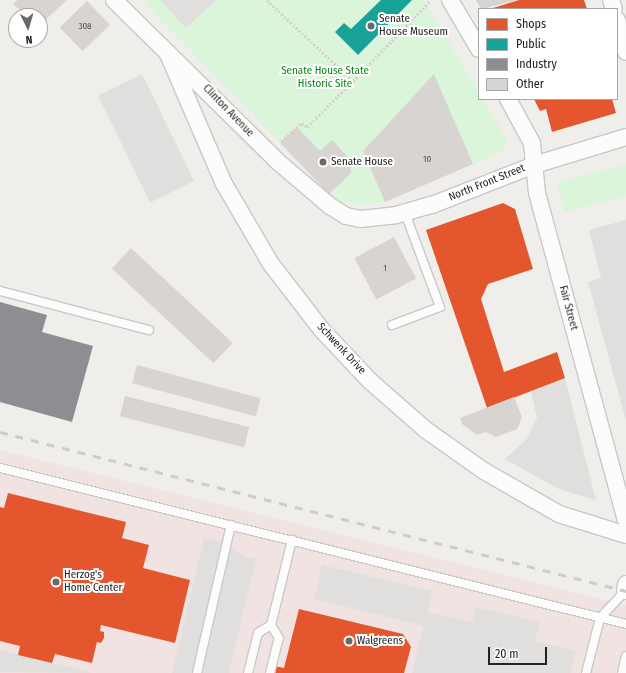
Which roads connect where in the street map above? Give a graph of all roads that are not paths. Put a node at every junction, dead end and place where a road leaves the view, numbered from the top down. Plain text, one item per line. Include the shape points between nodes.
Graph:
1 (114, 0) edge
2 (450, 0) edge
3 (618, 24) edge
4 (478, 47) edge
5 (626, 52) edge
6 (168, 54) junction
7 (509, 100) edge
8 (626, 137) edge
9 (534, 165) junction
10 (406, 213) junction
11 (346, 216) joint
12 (0, 291) edge
13 (392, 325) dead end
14 (149, 330) dead end
15 (0, 468) edge
16 (626, 520) edge
17 (231, 525) junction
18 (626, 535) edge
19 (292, 540) junction
20 (626, 590) edge
21 (600, 618) junction
22 (626, 624) edge
23 (271, 625) junction
24 (626, 656) edge
25 (197, 673) edge
26 (248, 673) edge
27 (270, 673) edge
28 (586, 673) edge
29 (622, 673) edge

1 - 6 street, Clinton Avenue
2 - 4 street
3 - 5 street
6 - 11 street, Clinton Avenue via 277,161 330,206
6 - 18 street, Schwenk Drive via 223,182 271,264 321,329 370,381 426,430 484,471 559,514
7 - 9 street, Fair Street via 532,143
8 - 9 street, North Front Street
9 - 10 street, North Front Street
9 - 16 street, Fair Street via 537,192
10 - 11 street, North Front Street via 360,218
10 - 13 lane via 440,307
12 - 14 lane
15 - 17 lane
17 - 19 lane
17 - 25 lane
19 - 21 lane
19 - 23 lane
20 - 21 lane
21 - 22 lane
21 - 28 lane
23 - 26 lane via 258,633
23 - 27 lane via 279,638
24 - 29 lane

